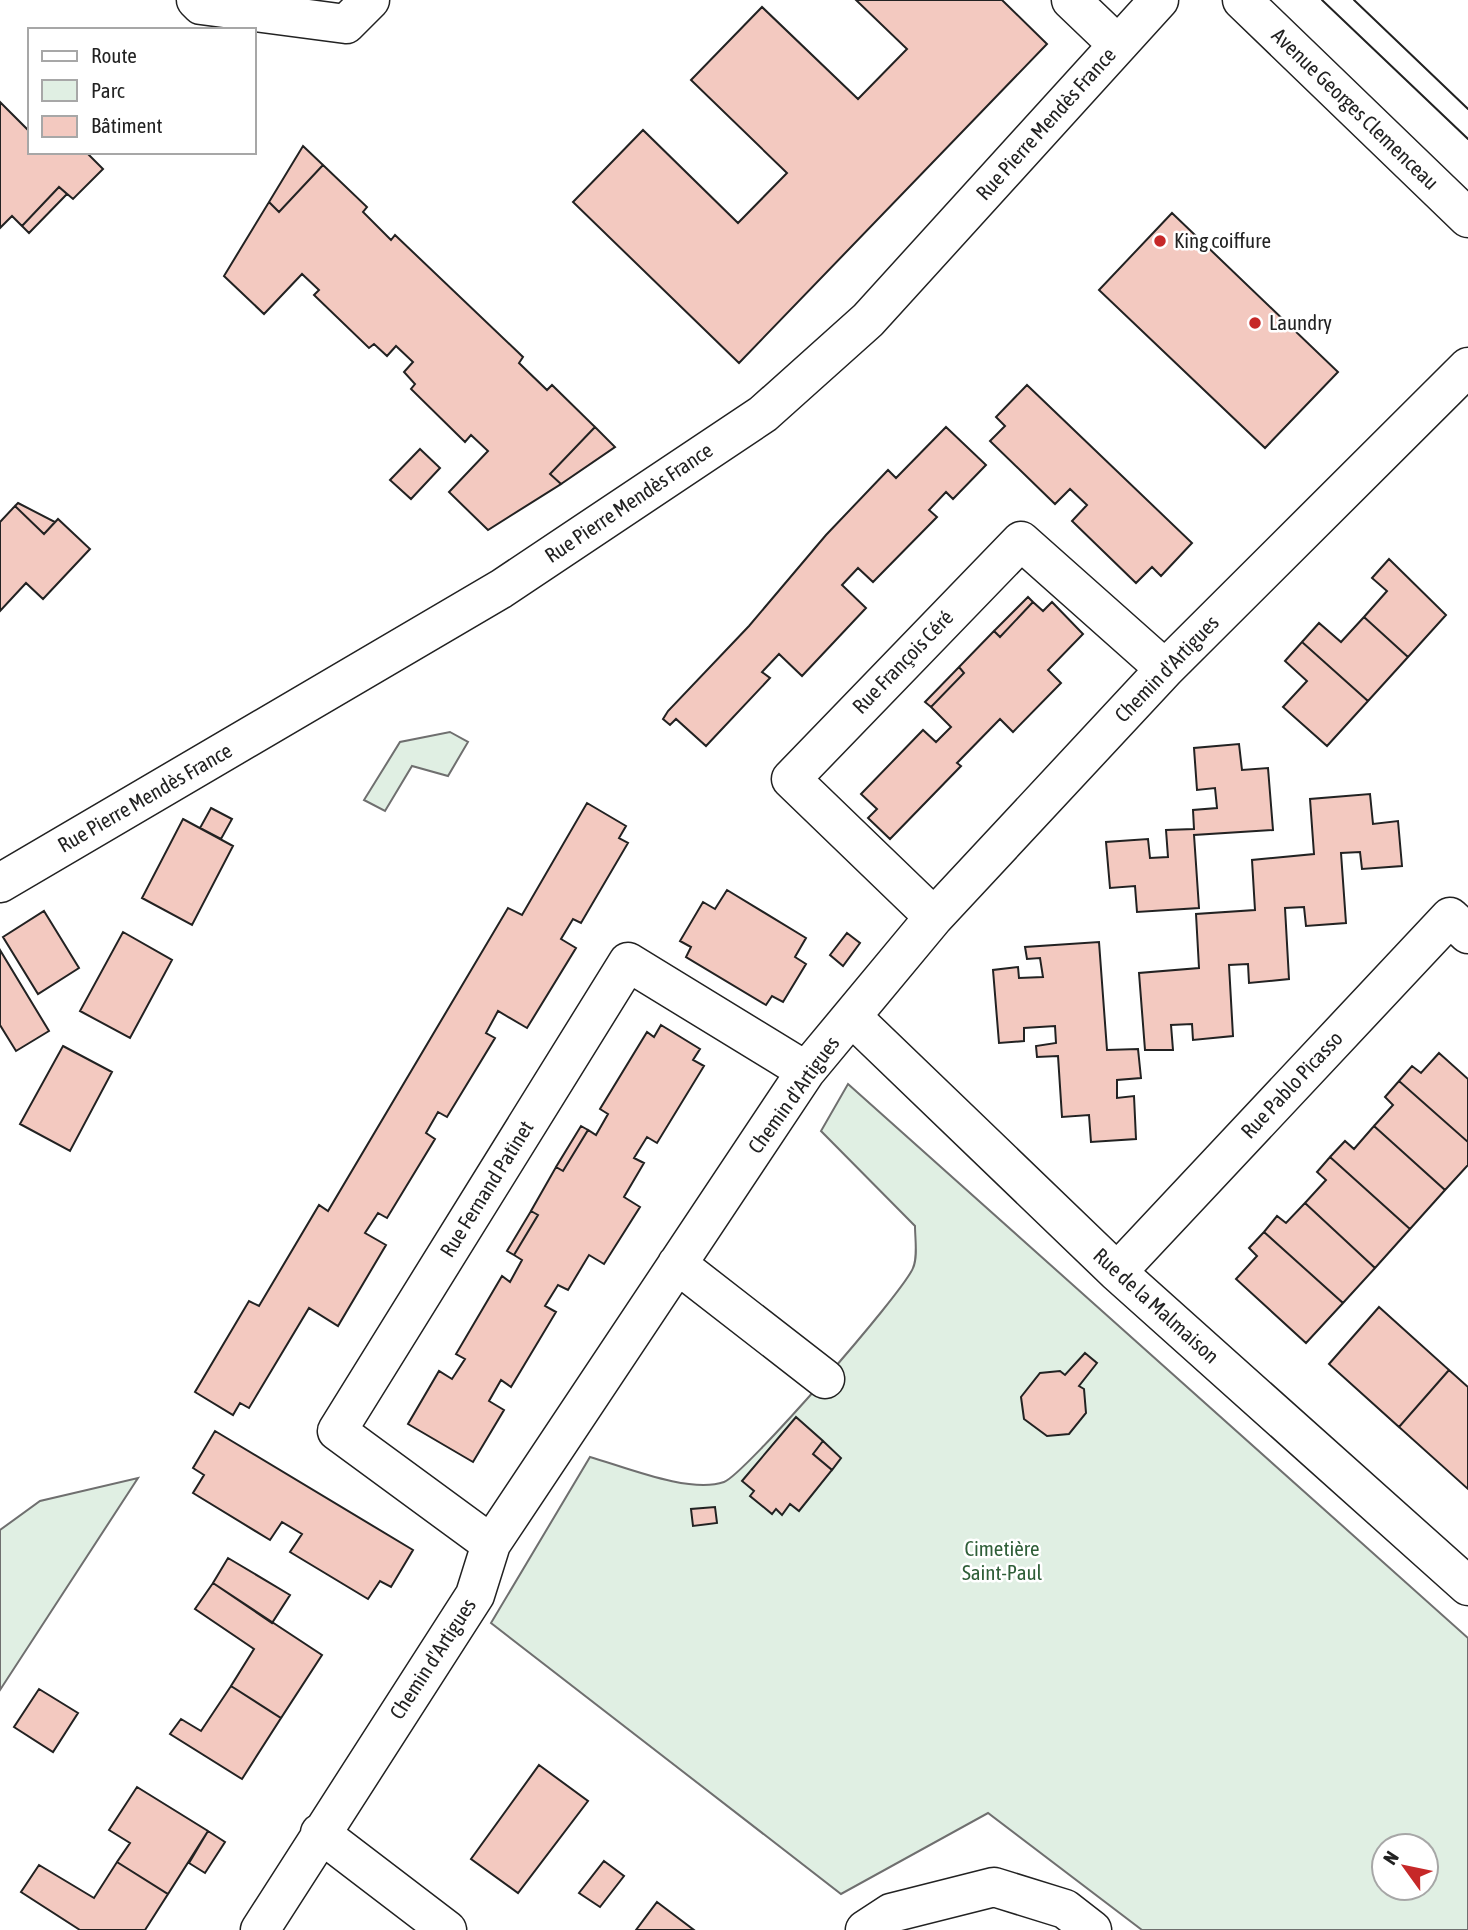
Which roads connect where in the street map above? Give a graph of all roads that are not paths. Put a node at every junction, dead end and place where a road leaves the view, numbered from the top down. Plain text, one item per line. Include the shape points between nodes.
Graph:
1 (196, 0) edge
2 (370, 0) edge
3 (1071, 0) edge
4 (1159, 0) edge
5 (1242, 0) edge
6 (1118, 45) junction
7 (1468, 218) edge
8 (1468, 367) edge
9 (1165, 669) junction
10 (0, 883) edge
11 (1462, 916) edge
12 (934, 918) junction
13 (852, 1017) junction
14 (806, 1071) junction
15 (677, 1264) junction
16 (1116, 1272) junction
17 (825, 1379) dead end
18 (491, 1544) junction
19 (1468, 1586) edge
20 (320, 1833) junction
21 (260, 1930) edge
22 (447, 1930) edge
23 (865, 1930) edge
24 (1092, 1930) edge

1 - 2 street via 201,5 346,24
3 - 6 street
4 - 6 street, Rue Pierre Mendès France
5 - 7 street, Avenue Georges Clemenceau
6 - 10 street, Rue Pierre Mendès France via 868,320 763,414 501,589
8 - 9 street, Chemin d'Artigues
9 - 12 street, Chemin d'Artigues
9 - 12 street, Rue François Céré via 1021,541 791,779
11 - 16 street, Rue Pablo Picasso
12 - 13 street, Chemin d'Artigues
13 - 14 street, Chemin d'Artigues
13 - 16 street, Rue de la Malmaison
14 - 15 street, Chemin d'Artigues
14 - 18 street, Rue Fernand Patinet via 628,962 337,1431
15 - 17 street
15 - 18 street, Chemin d'Artigues
16 - 19 street, Rue de la Malmaison
18 - 20 street, Chemin d'Artigues via 475,1595
20 - 21 street, Chemin d'Artigues
20 - 22 street
23 - 24 street via 891,1913 994,1887 1065,1909

